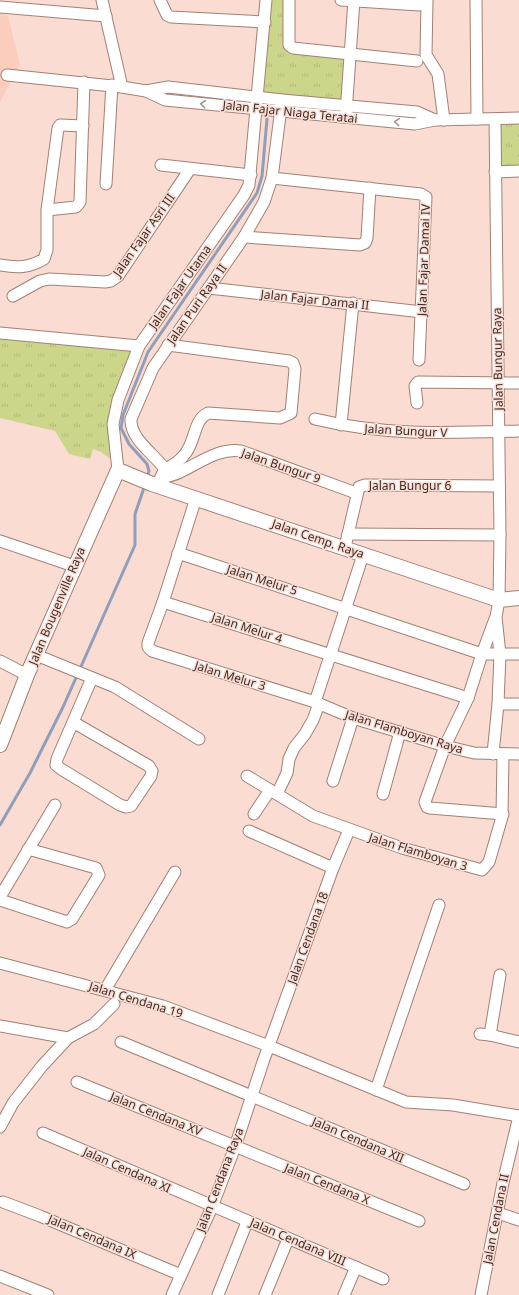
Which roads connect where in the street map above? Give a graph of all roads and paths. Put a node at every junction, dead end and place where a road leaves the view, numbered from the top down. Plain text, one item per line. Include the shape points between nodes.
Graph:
1 (102, 0) edge
2 (160, 0) edge
3 (266, 0) edge
4 (289, 0) edge
5 (341, 0) edge
6 (476, 0) edge
7 (354, 1) edge
8 (423, 2) edge
9 (0, 8) edge
10 (106, 16) junction
11 (265, 22) junction
12 (349, 54) junction
13 (417, 61) dead end
14 (7, 75) dead end
15 (84, 82) junction
16 (117, 86) junction
17 (146, 91) junction
18 (269, 99) junction
19 (347, 106) junction
20 (258, 110) junction
21 (277, 111) junction
22 (345, 118) junction
23 (519, 118) edge
24 (477, 119) junction
25 (495, 119) junction
26 (439, 120) junction
27 (83, 126) junction
28 (161, 165) dead end
29 (190, 169) junction
30 (519, 171) edge
31 (495, 172) junction
32 (251, 175) junction
33 (272, 178) junction
34 (106, 184) dead end
35 (370, 188) junction
36 (47, 210) junction
37 (244, 237) junction
38 (0, 264) edge
39 (209, 288) junction
40 (13, 296) dead end
41 (353, 303) junction
42 (422, 312) junction
43 (0, 333) edge
44 (168, 345) junction
45 (139, 346) junction
46 (419, 360) dead end
47 (498, 383) junction
48 (519, 383) edge
49 (417, 403) dead end
50 (315, 419) dead end
51 (340, 425) junction
52 (519, 431) edge
53 (498, 432) junction
54 (118, 470) junction
55 (159, 479) junction
56 (499, 486) junction
57 (356, 492) junction
58 (196, 498) junction
59 (348, 534) junction
60 (500, 535) junction
61 (0, 541) edge
62 (345, 548) junction
63 (178, 553) junction
64 (363, 555) junction
65 (74, 566) junction
66 (519, 598) edge
67 (499, 600) junction
68 (163, 602) junction
69 (346, 608) junction
70 (496, 617) junction
71 (482, 654) junction
72 (500, 654) junction
73 (519, 654) edge
74 (36, 655) junction
75 (331, 655) junction
76 (0, 661) edge
77 (27, 675) junction
78 (88, 676) junction
79 (468, 698) junction
80 (317, 703) junction
81 (498, 704) junction
82 (519, 704) edge
83 (352, 718) junction
84 (73, 722) junction
85 (400, 732) junction
86 (1, 738) edge
87 (199, 739) dead end
88 (444, 746) junction
89 (498, 754) junction
90 (519, 754) edge
91 (247, 776) dead end
92 (333, 781) dead end
93 (274, 792) junction
94 (383, 794) dead end
95 (55, 805) dead end
96 (254, 814) dead end
97 (503, 814) junction
98 (349, 830) junction
99 (249, 831) dead end
100 (28, 849) junction
101 (333, 868) junction
102 (175, 872) dead end
103 (0, 897) edge
104 (0, 900) edge
105 (439, 905) dead end
106 (0, 963) edge
107 (500, 975) dead end
108 (105, 990) junction
109 (114, 1004) dead end
110 (0, 1026) edge
111 (68, 1038) junction
112 (121, 1042) dead end
113 (519, 1042) edge
114 (269, 1046) junction
115 (263, 1062) joint
116 (77, 1082) dead end
117 (376, 1090) junction
118 (251, 1096) junction
119 (519, 1118) edge
120 (0, 1126) edge
121 (43, 1134) dead end
122 (235, 1147) junction
123 (464, 1184) dead end
124 (3, 1202) dead end
125 (212, 1207) junction
126 (498, 1213) junction
127 (519, 1220) edge
128 (419, 1221) dead end
129 (247, 1222) junction
130 (288, 1238) junction
131 (356, 1266) junction
132 (180, 1275) junction
133 (0, 1276) edge
134 (383, 1279) dead end
135 (48, 1295) edge
136 (172, 1295) edge
137 (218, 1295) edge
138 (265, 1295) edge
139 (344, 1295) edge
140 (481, 1295) edge

1 - 10 street
2 - 11 street via 167,16 171,17
3 - 11 street
4 - 12 street via 289,45 293,48
5 - 7 street
6 - 24 street
7 - 8 street
7 - 12 street
8 - 26 street via 426,55 438,74
9 - 10 street
10 - 16 street
11 - 18 street
12 - 13 street
12 - 19 street
14 - 15 street, Jalan Fajar Niaga Teratai
15 - 16 street, Jalan Fajar Niaga Teratai
15 - 27 street
16 - 17 street, Jalan Fajar Niaga Teratai
16 - 34 street
17 - 18 street, Jalan Fajar Niaga Teratai via 168,87
20 -> 17 street, Jalan Fajar Niaga Teratai via 165,100
18 - 19 street, Jalan Fajar Niaga Teratai
18 - 20 street, Jalan Fajar Utama
18 - 21 street, Jalan Puri Raya II
19 - 22 street
19 - 26 street, Jalan Fajar Niaga Teratai via 417,112
20 - 21 street, Jalan Fajar Niaga Teratai
20 - 32 street, Jalan Fajar Utama
21 - 22 street, Jalan Fajar Niaga Teratai
21 - 33 street, Jalan Puri Raya II
26 -> 22 street, Jalan Fajar Niaga Teratai via 415,124
23 - 25 street, Jalan Fajar Niaga Teratai
24 - 25 street, Jalan Fajar Niaga Teratai
24 - 26 street, Jalan Fajar Niaga Teratai
25 - 31 street, Jalan Bungur Raya
27 - 36 street via 60,125 58,128
27 - 36 street via 80,202 76,206
28 - 29 street
29 - 32 street
29 - 40 street, Jalan Fajar Asri III via 118,276 105,282 56,279 40,282
30 - 31 street
31 - 47 street, Jalan Bungur Raya
32 - 45 street, Jalan Fajar Utama via 244,194
33 - 35 street, Jalan Fajar Damai IV
33 - 37 street, Jalan Puri Raya II via 264,202
35 - 37 street via 367,238 365,243 360,245
35 - 42 street, Jalan Fajar Damai IV via 422,194 426,197
36 - 38 street via 47,250 44,259 14,268
37 - 39 street, Jalan Puri Raya II
39 - 41 street, Jalan Fajar Damai II
39 - 44 street, Jalan Puri Raya II
41 - 42 street, Jalan Fajar Damai II
41 - 51 street
42 - 46 street, Jalan Fajar Damai IV
43 - 45 street
44 - 55 street, Jalan Puri Raya II via 153,368 131,419 131,427
44 - 55 street via 289,361 295,369 291,412 280,418 208,413 202,416 189,451
45 - 54 street, Jalan Fajar Utama via 118,400 114,424
47 - 48 street
47 - 49 street via 418,382 415,386
47 - 53 street, Jalan Bungur Raya
50 - 51 street, Jalan Bungur V
51 - 53 street, Jalan Bungur V via 424,434
52 - 53 street, Jalan Bungur V
53 - 56 street, Jalan Bungur Raya
54 - 55 street, Jalan Cemp. Raya via 138,479
54 - 65 street, Jalan Bougenville Raya
55 - 57 street, Jalan Bungur 9 via 181,472 216,454 232,450
55 - 58 street, Jalan Cemp. Raya
56 - 57 street, Jalan Bungur 6 via 365,485 359,487
56 - 60 street, Jalan Bungur Raya
57 - 59 street, Jalan Bungur 6
58 - 62 street, Jalan Cemp. Raya
58 - 63 street
59 - 60 street
59 - 62 street, Jalan Bungur 6
60 - 67 street, Jalan Bungur Raya
61 - 65 street
62 - 64 street, Jalan Cemp. Raya
63 - 68 street
63 - 69 street, Jalan Melur 5
64 - 67 street, Jalan Cemp. Raya
64 - 69 street
65 - 74 street, Jalan Bougenville Raya
66 - 67 street, Jalan Cemp. Raya
67 - 70 street, Jalan Bungur Raya
68 - 75 street, Jalan Melur 4
68 - 80 street, Jalan Melur 3 via 148,643 152,651
69 - 71 street, Jalan Melur 5
69 - 75 street
70 - 71 street
70 - 72 street, Jalan Flamboyan 3
71 - 72 street, Jalan Melur 5
71 - 79 street
72 - 73 street, Jalan Melur 5
72 - 81 street, Jalan Flamboyan 3
74 - 77 street, Jalan Bougenville Raya
74 - 78 street
75 - 79 street, Jalan Melur 4
75 - 80 street
76 - 77 street
77 - 86 street, Jalan Bougenville Raya
78 - 84 street
78 - 87 street via 115,686
79 - 88 street
80 - 83 street, Jalan Flamboyan Raya
80 - 93 street via 306,734 294,748 287,773
81 - 82 street
81 - 89 street, Jalan Flamboyan 3
83 - 85 street, Jalan Flamboyan Raya
83 - 92 street
84 - 84 street via 150,766 151,776 131,806 120,805 56,765
85 - 88 street, Jalan Flamboyan Raya
85 - 94 street
88 - 89 street, Jalan Flamboyan Raya via 474,753
88 - 97 street via 426,797 426,804 430,808
89 - 90 street, Jalan Flamboyan Raya
89 - 97 street, Jalan Flamboyan 3
91 - 93 street, Jalan Flamboyan 3
93 - 96 street
93 - 98 street, Jalan Flamboyan 3 via 313,816
95 - 100 street
97 - 98 street, Jalan Flamboyan 3 via 489,862 482,870 408,850
98 - 101 street, Jalan Cendana 18
99 - 101 street
100 - 103 street
100 - 104 street via 96,868 99,875 72,919 67,922
101 - 114 street, Jalan Cendana 18
102 - 108 street
105 - 117 street
106 - 108 street, Jalan Cendana 19
107 - 113 street via 485,1035
108 - 114 street, Jalan Cendana 19 via 163,1006
109 - 111 street via 94,1024
110 - 111 street
111 - 120 street via 13,1103
112 - 118 street, Jalan Cendana XII
114 - 115 street, Jalan Cendana 18
114 - 117 street, Jalan Cendana 19
115 - 118 street, Jalan Cendana Raya
116 - 122 street, Jalan Cendana XV
117 - 119 street, Jalan Cendana 19 via 413,1104 453,1105
118 - 122 street, Jalan Cendana Raya
118 - 123 street, Jalan Cendana XII
119 - 126 street, Jalan Cendana II
121 - 125 street, Jalan Cendana XI
122 - 125 street, Jalan Cendana Raya
122 - 128 street, Jalan Cendana X
124 - 132 street, Jalan Cendana IX
125 - 129 street, Jalan Cendana VIII
125 - 132 street, Jalan Cendana Raya
126 - 127 street
126 - 140 street, Jalan Cendana II
129 - 130 street, Jalan Cendana VIII
129 - 137 street
130 - 131 street, Jalan Cendana VIII
130 - 138 street
131 - 134 street, Jalan Cendana VIII
131 - 139 street
132 - 136 street, Jalan Cendana Raya
133 - 135 street

